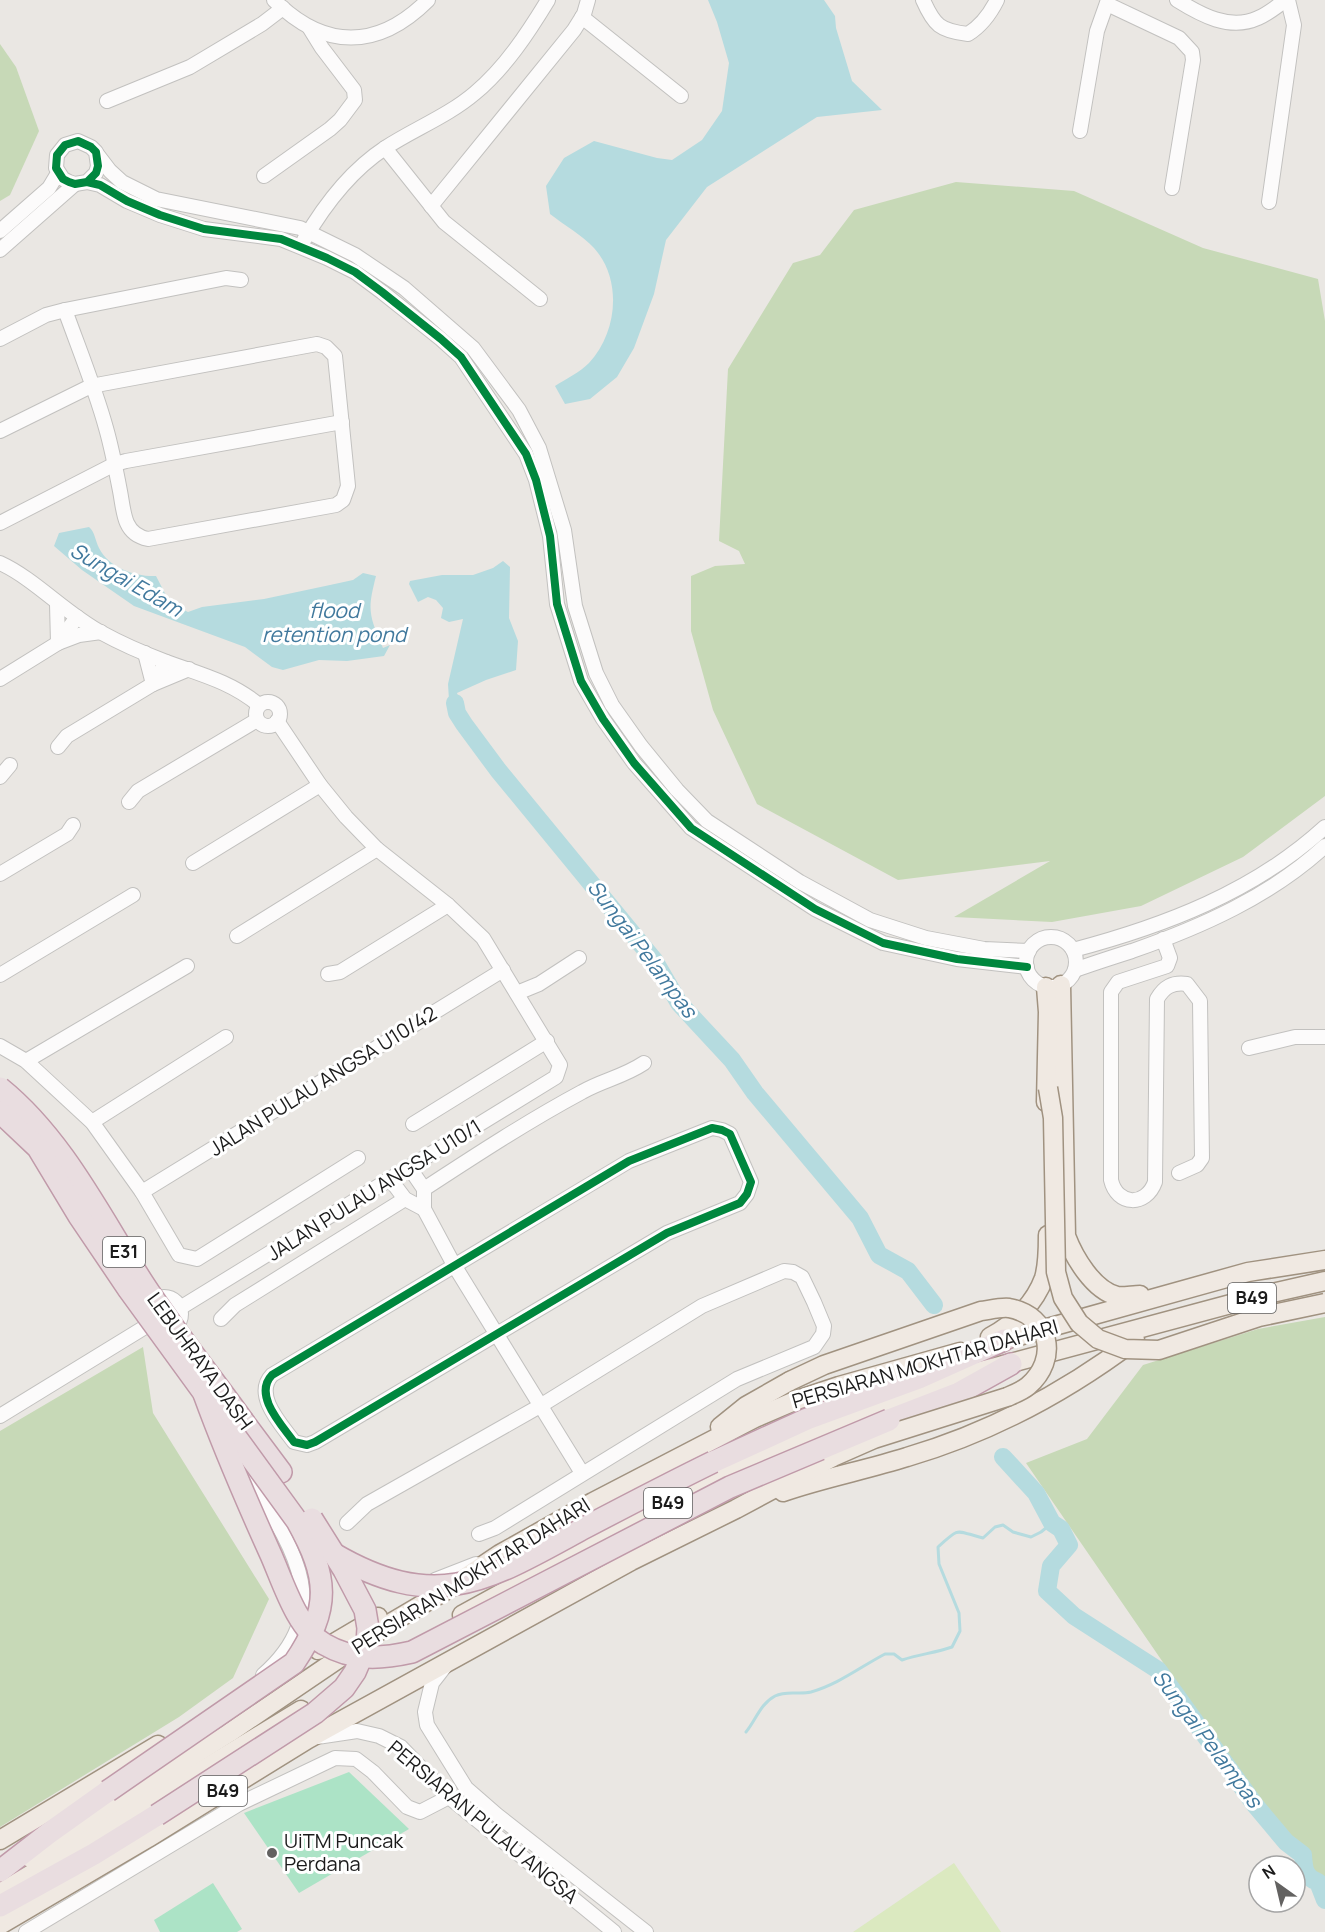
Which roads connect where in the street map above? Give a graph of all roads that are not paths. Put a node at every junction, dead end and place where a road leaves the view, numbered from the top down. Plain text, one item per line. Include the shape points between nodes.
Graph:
1 (428, 0) edge
2 (548, 0) edge
3 (588, 0) edge
4 (923, 0) edge
5 (997, 0) edge
6 (1177, 0) edge
7 (1287, 0) edge
8 (1107, 2) edge
9 (278, 4) edge
10 (582, 17) junction
11 (309, 27) junction
12 (681, 96) dead end
13 (107, 101) dead end
14 (1080, 131) dead end
15 (384, 148) junction
16 (96, 152) junction
17 (58, 174) junction
18 (264, 176) dead end
19 (81, 183) junction
20 (1172, 188) dead end
21 (1269, 202) dead end
22 (431, 206) junction
23 (0, 231) edge
24 (308, 233) junction
25 (300, 247) junction
26 (0, 250) edge
27 (240, 280) dead end
28 (540, 299) dead end
29 (65, 310) junction
30 (0, 339) edge
31 (92, 386) junction
32 (342, 422) junction
33 (0, 431) edge
34 (116, 464) junction
35 (97, 474) junction
36 (119, 484) junction
37 (0, 523) edge
38 (0, 563) edge
39 (57, 604) junction
40 (77, 617) junction
41 (101, 633) junction
42 (58, 643) junction
43 (145, 653) junction
44 (166, 662) junction
45 (189, 669) junction
46 (0, 679) edge
47 (153, 684) junction
48 (259, 705) junction
49 (257, 720) junction
50 (277, 722) junction
51 (58, 747) dead end
52 (10, 765) dead end
53 (0, 777) edge
54 (320, 785) junction
55 (129, 802) dead end
56 (72, 825) dead end
57 (1325, 827) edge
58 (1325, 846) edge
59 (376, 849) junction
60 (193, 862) dead end
61 (0, 874) edge
62 (133, 895) dead end
63 (448, 905) junction
64 (237, 936) dead end
65 (1163, 939) junction
66 (1149, 945) junction
67 (1073, 950) junction
68 (1029, 951) junction
69 (579, 958) dead end
70 (186, 966) dead end
71 (1027, 967) junction
72 (503, 970) junction
73 (1075, 970) junction
74 (1156, 970) junction
75 (328, 974) dead end
76 (0, 975) edge
77 (1054, 986) junction
78 (517, 993) junction
79 (1325, 1036) edge
80 (226, 1037) dead end
81 (547, 1041) junction
82 (0, 1046) edge
83 (1249, 1048) dead end
84 (26, 1061) junction
85 (644, 1063) dead end
86 (0, 1081) edge
87 (0, 1088) edge
88 (1048, 1088) junction
89 (0, 1110) edge
90 (92, 1122) junction
91 (413, 1124) dead end
92 (358, 1158) dead end
93 (410, 1167) junction
94 (1179, 1173) dead end
95 (390, 1179) junction
96 (422, 1186) junction
97 (142, 1192) junction
98 (403, 1197) junction
99 (424, 1209) junction
100 (1325, 1260) edge
101 (454, 1265) junction
102 (1325, 1281) edge
103 (1167, 1294) junction
104 (162, 1297) junction
105 (1325, 1304) edge
106 (148, 1306) junction
107 (180, 1308) junction
108 (1179, 1317) junction
109 (221, 1319) dead end
110 (150, 1324) junction
111 (178, 1324) junction
112 (163, 1331) junction
113 (496, 1335) junction
114 (1004, 1340) junction
115 (965, 1351) junction
116 (1011, 1364) junction
117 (204, 1394) junction
118 (540, 1406) junction
119 (0, 1416) edge
120 (693, 1449) junction
121 (582, 1473) junction
122 (736, 1509) junction
123 (347, 1524) dead end
124 (479, 1534) dead end
125 (331, 1552) junction
126 (500, 1554) junction
127 (450, 1661) junction
128 (245, 1690) junction
129 (308, 1739) junction
130 (449, 1797) junction
131 (0, 1840) edge
132 (0, 1873) edge
133 (0, 1893) edge
134 (0, 1906) edge
135 (0, 1925) edge
136 (26, 1932) edge
137 (614, 1932) edge
138 (646, 1932) edge

1 - 11 street via 399,23 368,37 349,39
2 - 15 street via 525,38 476,93
3 - 10 street
4 - 5 street via 941,28 968,34 991,12
6 - 7 street via 1225,23 1244,23
7 - 21 street via 1294,25
8 - 14 street via 1097,31
8 - 20 street via 1179,38 1192,52
9 - 11 street
9 - 13 street via 262,24 190,67
10 - 12 street
10 - 22 street
11 - 18 street via 354,90 355,100 330,129
15 - 22 street
15 - 24 street via 331,198
16 - 17 street via 85,143 65,145 56,161
16 - 19 street via 96,173
16 - 24 street via 122,182 156,199 300,228
17 - 19 street via 69,183
17 - 23 street via 49,188
19 - 25 street via 100,185 160,215 204,229 281,239
19 - 26 street
22 - 28 street via 444,222
24 - 25 street
24 - 68 street via 355,255 404,288 473,348 519,410 539,448 564,530 575,606 596,673 612,705 641,746 707,821 800,882 870,920 926,938 972,947
25 - 71 street via 355,272 441,339 461,357 493,403 526,454 536,480 550,536 557,604 581,681 634,763 691,828 815,909 883,943 957,959
27 - 29 street via 226,278
29 - 30 street via 46,315
29 - 31 street
31 - 32 street via 318,344 335,356
31 - 33 street
31 - 34 street
32 - 34 street
32 - 36 street via 348,486 343,500 336,505 148,539 139,537 126,522
34 - 35 street
34 - 36 street
35 - 36 street
35 - 37 street
38 - 39 street
39 - 40 street
39 - 42 street
40 - 41 street
40 - 42 street
41 - 42 street via 79,635
41 - 43 street
42 - 46 street
43 - 44 street
43 - 47 street
44 - 45 street
44 - 47 street
45 - 47 street
45 - 48 street via 207,674
47 - 51 street via 67,736
48 - 49 street
48 - 50 street via 275,704 279,710
49 - 50 street via 267,726
49 - 55 street via 138,791
50 - 54 street
52 - 53 street
54 - 59 street
54 - 60 street
56 - 61 street via 67,834
57 - 67 street via 1285,860 1208,903 1146,929
58 - 65 street via 1253,899
59 - 63 street
59 - 64 street
62 - 76 street
63 - 72 street via 483,938
63 - 75 street via 340,972
65 - 66 street
65 - 74 street via 1170,961
66 - 73 street
66 - 74 street
67 - 68 street via 1063,940 1050,938
67 - 73 street
68 - 71 street
69 - 78 street
70 - 84 street
71 - 77 street via 1035,982
72 - 78 street
72 - 97 street, JALAN PULAU ANGSA U10/42
73 - 77 street via 1070,979
74 - 94 street via 1118,982 1111,992 1111,1180 1113,1190 1133,1201 1144,1197 1155,1182 1156,999 1162,990 1178,983 1187,984 1200,1001 1202,1147 1200,1163
77 - 88 main road via 1048,1012
77 - 103 main road via 1066,1236 1085,1272 1116,1296
78 - 81 street
79 - 83 street via 1294,1037
80 - 90 street
81 - 91 street
81 - 93 street, JALAN PULAU ANGSA U10/1 via 560,1065 556,1077
82 - 84 street
84 - 90 street
85 - 96 street via 584,1091
86 - 104 street via 64,1144
87 - 125 highway, LEBUHRAYA DASH / E31, bridge via 34,1119 74,1173 145,1286 292,1489
88 - 105 main road, bridge via 1053,1118 1056,1272 1068,1306 1079,1323 1098,1339 1125,1349 1159,1350 1259,1317
88 - 115 main road via 1044,1117 1049,1227 1044,1279 1028,1306 1006,1329
89 - 106 street via 40,1143 67,1173
89 - 117 highway, LEBUHRAYA DASH / E31, bridge via 38,1148 79,1216
90 - 97 street
92 - 97 street via 197,1259 179,1255
93 - 95 street, JALAN PULAU ANGSA U10/1
93 - 96 street
95 - 98 street
95 - 107 street, JALAN PULAU ANGSA U10/1
96 - 99 street
98 - 99 street
98 - 109 street via 235,1305
99 - 101 street
100 - 103 main road, PERSIARAN MOKHTAR DAHARI / B49 via 1248,1272
101 - 113 street
101 - 113 street via 272,1375 267,1381 267,1400 294,1442 307,1445
101 - 113 street via 629,1161 712,1128 729,1134 751,1182 740,1203 667,1233
102 - 108 main road, PERSIARAN MOKHTAR DAHARI / B49
103 - 114 main road, PERSIARAN MOKHTAR DAHARI / B49
104 - 106 street
104 - 107 street via 173,1299
106 - 110 street
107 - 111 street
108 - 116 main road, PERSIARAN MOKHTAR DAHARI / B49
108 - 122 main road, B49 via 1140,1336 1023,1412 970,1436
110 - 112 street
110 - 119 street
111 - 112 street
111 - 126 street via 300,1514 361,1573 397,1586 417,1588
112 - 128 street via 291,1549 300,1571 303,1607 298,1631 290,1647
113 - 118 street
114 - 115 main road, PERSIARAN MOKHTAR DAHARI / B49
114 - 125 highway, bridge via 919,1378 807,1419 632,1502 514,1566 468,1582 446,1586 406,1584 366,1571
115 - 120 main road, PERSIARAN MOKHTAR DAHARI / B49 via 796,1401
116 - 117 highway, bridge via 959,1393 730,1487 412,1652 373,1659 347,1655 321,1643 295,1611 231,1467
116 - 133 main road, PERSIARAN MOKHTAR DAHARI / B49 via 951,1379 860,1411 754,1458 424,1636
117 - 132 highway, bridge via 285,1503 312,1548 322,1578 320,1610 303,1650 294,1663 49,1833
118 - 121 street
118 - 121 street via 702,1306 784,1271 801,1278 824,1326 814,1347 737,1379
118 - 123 street via 367,1504
120 - 122 main road, bridge via 746,1406 790,1381 824,1365 981,1311 1008,1308 1033,1317 1043,1330 1048,1346 1046,1359 1027,1387 1007,1397 874,1439
120 - 126 main road, PERSIARAN MOKHTAR DAHARI / B49
121 - 124 street
122 - 127 main road, B49
125 - 134 highway, LEBUHRAYA DASH, bridge via 365,1610 368,1628 367,1644 344,1688 315,1713 157,1815
126 - 128 main road via 334,1643 294,1660
126 - 132 main road, PERSIARAN MOKHTAR DAHARI / B49 via 229,1733
127 - 129 main road, B49
127 - 138 street, PERSIARAN PULAU ANGSA via 432,1683 425,1712 427,1725 466,1788
128 - 131 main road
129 - 130 street, PERSIARAN PULAU ANGSA via 357,1731 379,1736 400,1747
129 - 135 main road, B49
130 - 136 street via 420,1812 407,1807 356,1759 335,1758 239,1804
130 - 137 street, PERSIARAN PULAU ANGSA

